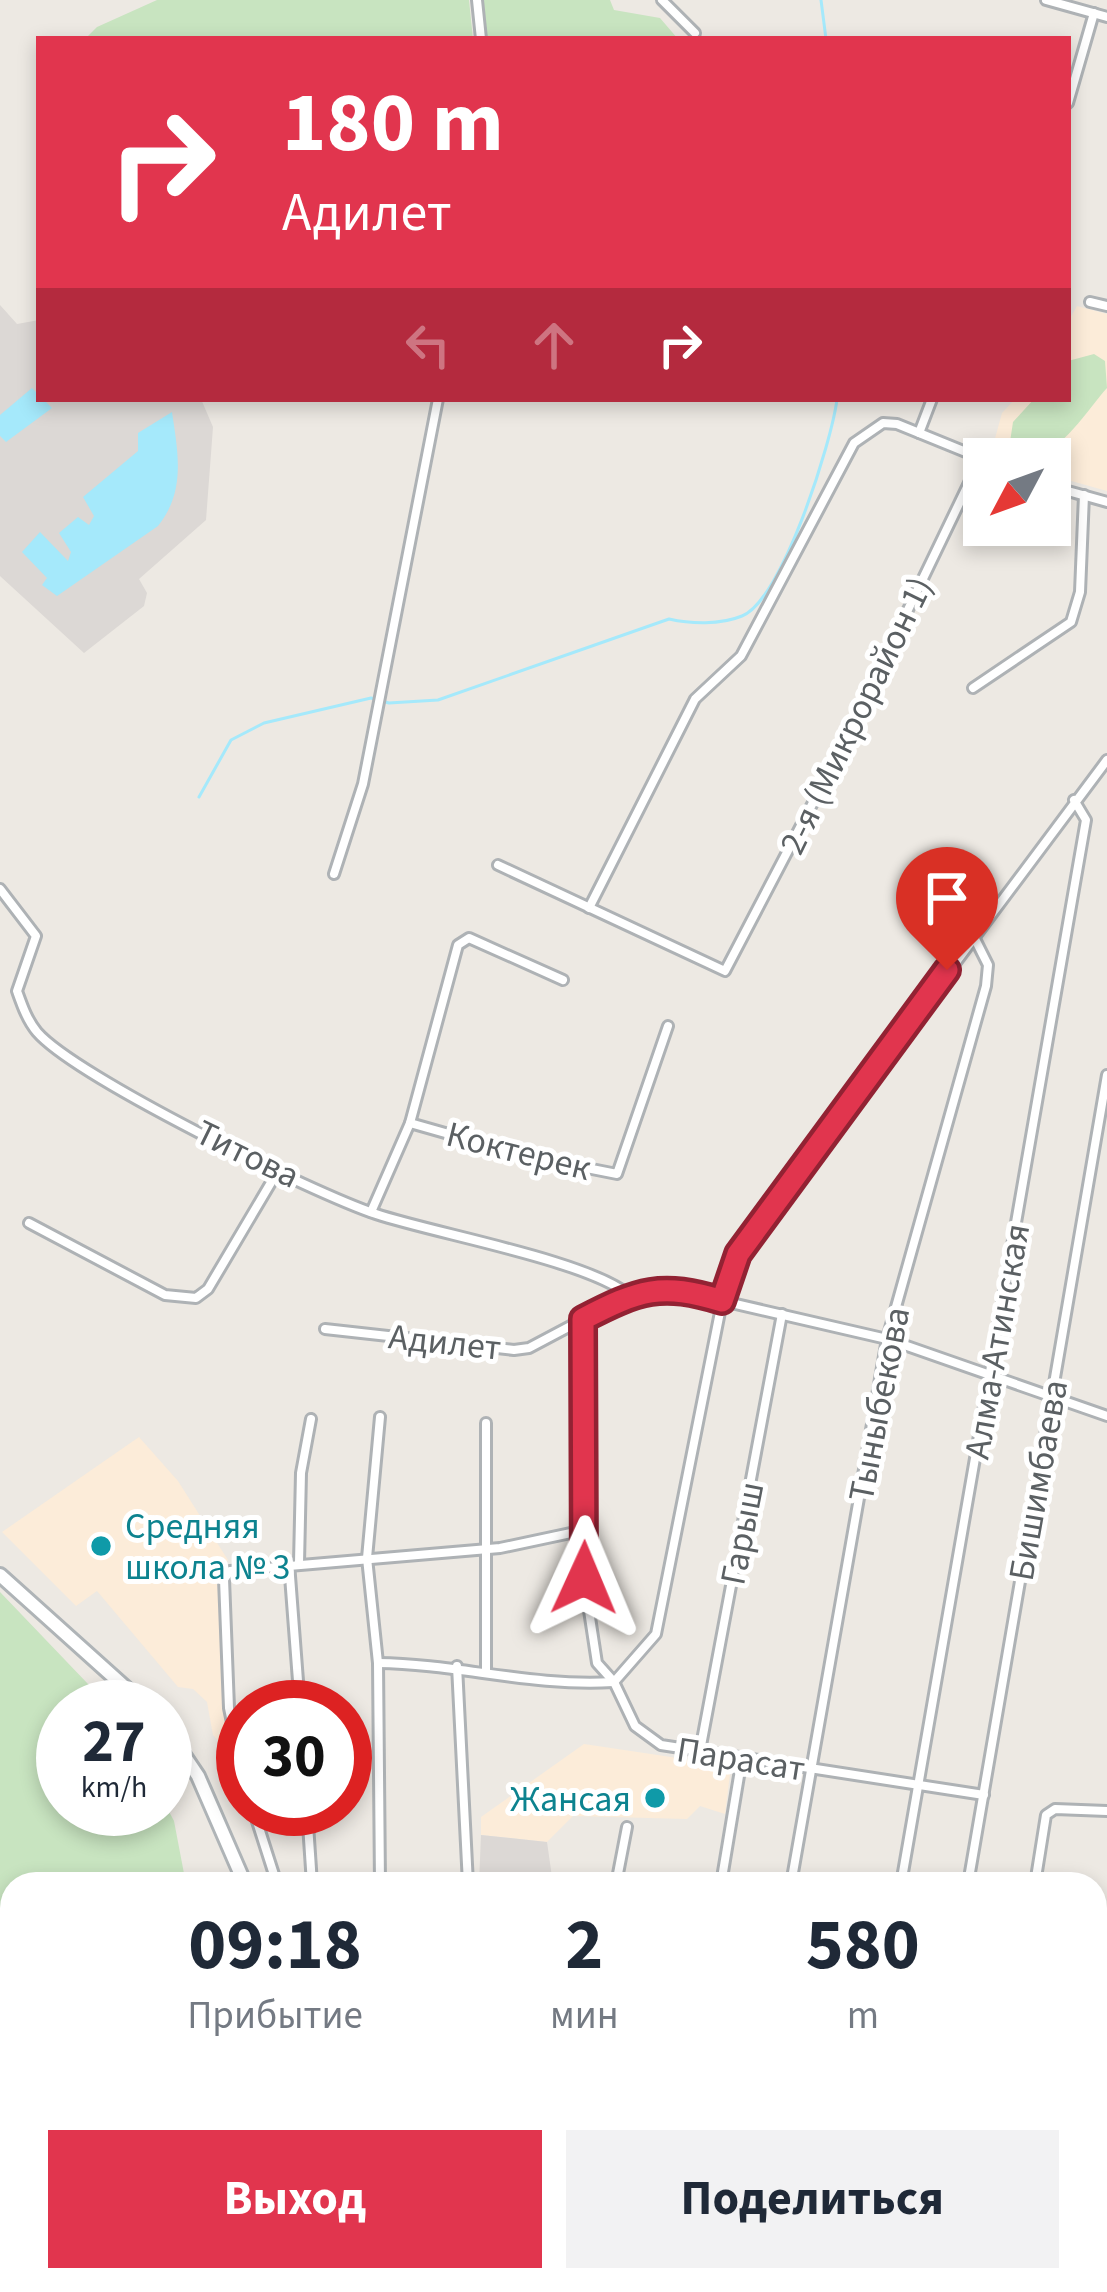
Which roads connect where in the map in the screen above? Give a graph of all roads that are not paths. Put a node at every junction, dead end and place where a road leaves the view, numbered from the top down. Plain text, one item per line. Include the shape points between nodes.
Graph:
1 (477, 0) edge
2 (662, 0) edge
3 (1046, 0) edge
4 (1094, 13) junction
5 (1107, 16) edge
6 (695, 34) dead end
7 (481, 36) edge
8 (1071, 93) edge
9 (1090, 302) dead end
10 (1107, 306) edge
11 (437, 402) edge
12 (931, 402) edge
13 (919, 433) junction
14 (963, 451) edge
15 (1071, 492) edge
16 (1084, 495) junction
17 (963, 498) edge
18 (1107, 502) edge
19 (973, 688) dead end
20 (1107, 760) edge
21 (1074, 800) junction
22 (498, 865) dead end
23 (334, 874) dead end
24 (0, 889) edge
25 (589, 909) junction
26 (973, 935) junction
27 (563, 980) dead end
28 (668, 1026) dead end
29 (1107, 1075) edge
30 (410, 1123) junction
31 (279, 1168) junction
32 (371, 1212) junction
33 (29, 1222) dead end
34 (629, 1294) junction
35 (722, 1301) junction
36 (782, 1314) junction
37 (583, 1319) junction
38 (325, 1329) dead end
39 (887, 1339) junction
40 (991, 1373) junction
41 (1050, 1398) junction
42 (1107, 1416) edge
43 (380, 1417) dead end
44 (311, 1419) dead end
45 (486, 1423) dead end
46 (585, 1530) junction
47 (485, 1549) junction
48 (368, 1558) junction
49 (294, 1563) junction
50 (0, 1575) edge
51 (378, 1663) junction
52 (457, 1666) junction
53 (486, 1671) junction
54 (117, 1680) edge
55 (228, 1680) edge
56 (299, 1680) edge
57 (614, 1682) junction
58 (700, 1751) junction
59 (742, 1758) junction
60 (192, 1767) edge
61 (812, 1769) junction
62 (917, 1785) junction
63 (984, 1795) junction
64 (1107, 1811) edge
65 (627, 1828) dead end
66 (262, 1836) edge
67 (309, 1836) edge
68 (240, 1872) edge
69 (273, 1872) edge
70 (311, 1872) edge
71 (380, 1872) edge
72 (467, 1872) edge
73 (618, 1872) edge
74 (723, 1872) edge
75 (793, 1872) edge
76 (903, 1872) edge
77 (970, 1872) edge
78 (1037, 1872) edge

1 - 7 street
2 - 6 street
3 - 4 street
4 - 5 street
4 - 8 street
9 - 10 street
11 - 23 street via 363,784
12 - 13 street
13 - 14 street
13 - 25 street via 883,423 854,443 740,656 695,699
15 - 16 street
16 - 18 street
16 - 19 street via 1071,622
17 - 25 street, 2-я (Микрорайон 1) via 725,971
20 - 21 street
21 - 26 street
21 - 40 street, Алма-Атинская via 1086,820
22 - 25 street
24 - 31 street, Титова via 36,936 17,991 38,1032 140,1099
26 - 35 street via 738,1254
26 - 39 street, Тыныбекова via 988,965 986,986
27 - 30 street via 469,938 458,945
28 - 30 street, Коктерек via 616,1174
29 - 41 street, Бишимбаева
30 - 32 street
31 - 32 street, Титова
31 - 33 street via 196,1298 164,1295
32 - 34 street, Титова
34 - 35 street, Адилет via 671,1289
34 - 37 street, Адилет
35 - 36 street, Адилет
35 - 57 street via 656,1634
36 - 39 street, Адилет
36 - 58 street, Гарыш
37 - 38 street, Адилет via 514,1350
37 - 46 street, Парасат
39 - 40 street, Адилет
39 - 61 street, Тыныбекова
40 - 41 street, Адилет
40 - 62 street, Алма-Атинская
41 - 42 street, Адилет
41 - 63 street, Бишимбаева
43 - 48 street
44 - 49 street
45 - 47 street
46 - 47 street
46 - 57 street, Парасат via 597,1663
47 - 48 street
47 - 53 street
48 - 49 street
48 - 51 street
49 - 55 street via 238,1567 224,1579
49 - 56 street
50 - 54 street
51 - 52 street
51 - 71 street
52 - 53 street
52 - 72 street
53 - 57 street via 533,1682
57 - 58 street, Парасат via 648,1739
58 - 59 street, Парасат
59 - 61 street, Парасат
59 - 74 street
60 - 68 street
61 - 62 street, Парасат
61 - 75 street, Тыныбекова
62 - 63 street, Парасат
62 - 76 street, Алма-Атинская
63 - 77 street, Бишимбаева
64 - 78 street via 1046,1815
65 - 73 street
66 - 69 street
67 - 70 street

